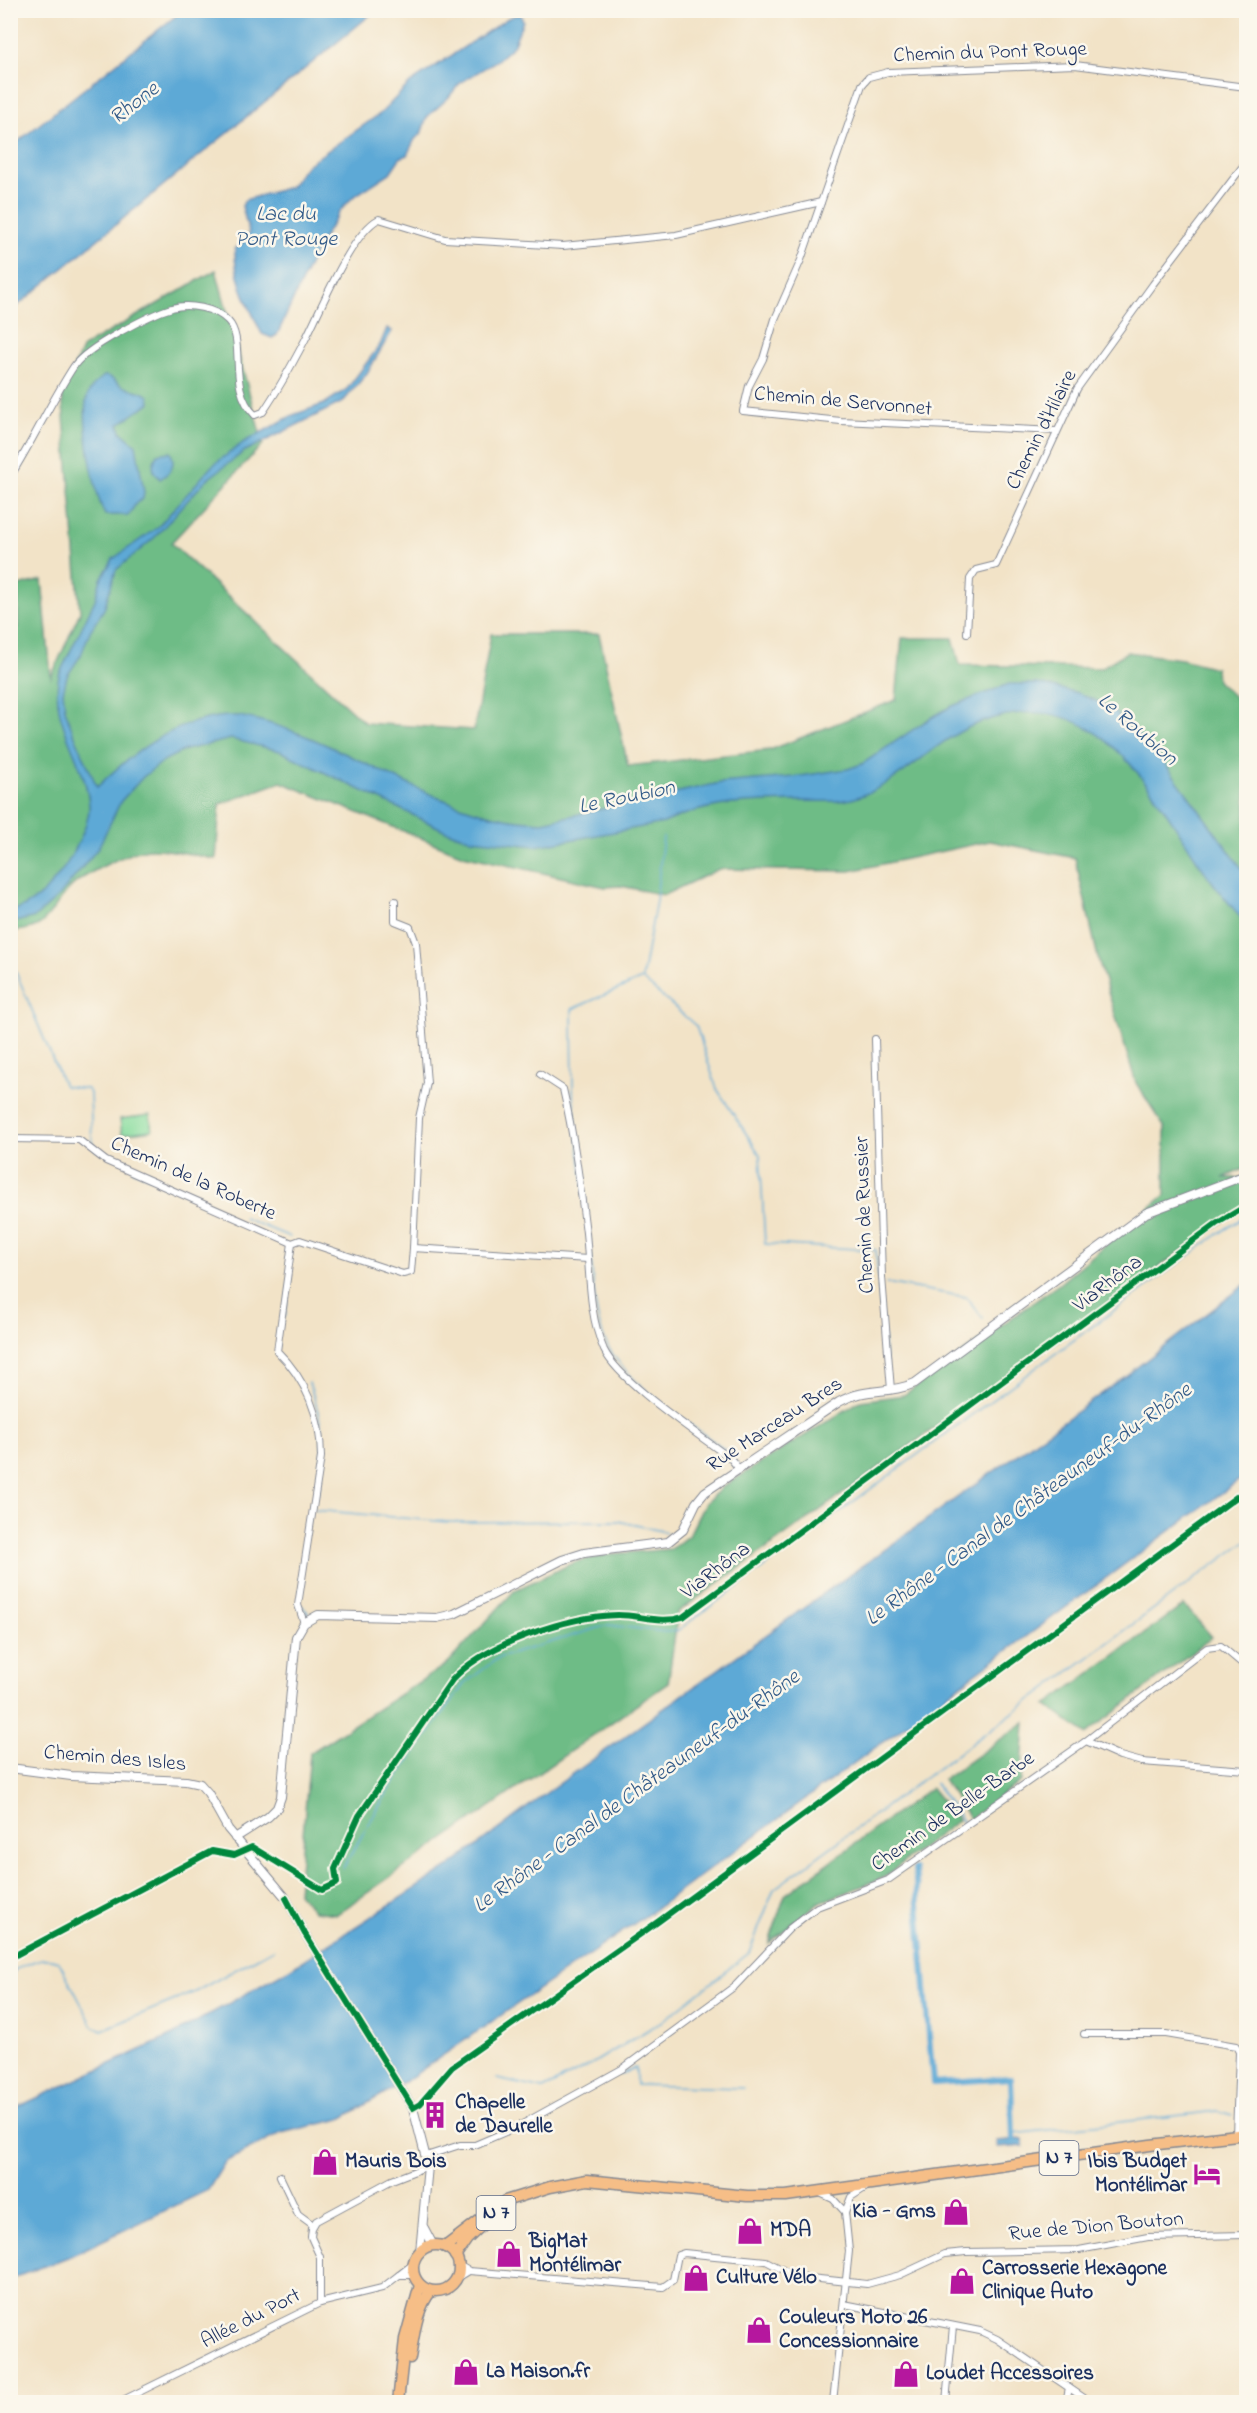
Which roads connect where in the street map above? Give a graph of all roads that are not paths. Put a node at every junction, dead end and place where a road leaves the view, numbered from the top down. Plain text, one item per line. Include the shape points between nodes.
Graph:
1 (1246, 87) edge
2 (1246, 162) edge
3 (821, 202) junction
4 (1056, 431) junction
5 (10, 477) edge
6 (967, 633) dead end
7 (395, 901) dead end
8 (875, 1039) dead end
9 (540, 1074) dead end
10 (10, 1140) edge
11 (1246, 1175) edge
12 (294, 1242) junction
13 (413, 1248) junction
14 (588, 1259) junction
15 (891, 1390) junction
16 (739, 1469) junction
17 (304, 1623) junction
18 (1246, 1667) edge
19 (1086, 1741) junction
20 (10, 1768) edge
21 (1246, 1770) edge
22 (235, 1838) junction
23 (1084, 2034) dead end
24 (1246, 2067) edge
25 (1239, 2068) junction
26 (1241, 2135) edge
27 (426, 2156) junction
28 (428, 2166) junction
29 (280, 2176) dead end
30 (872, 2184) junction
31 (550, 2187) junction
32 (815, 2192) junction
33 (845, 2212) junction
34 (422, 2224) junction
35 (313, 2225) junction
36 (1246, 2235) edge
37 (433, 2245) junction
38 (445, 2247) junction
39 (420, 2252) junction
40 (457, 2260) junction
41 (469, 2271) junction
42 (416, 2274) junction
43 (399, 2275) junction
44 (456, 2279) junction
45 (847, 2282) junction
46 (431, 2290) junction
47 (320, 2303) junction
48 (844, 2304) junction
49 (953, 2326) junction
50 (1069, 2388) junction
51 (119, 2403) edge
52 (398, 2403) edge
53 (404, 2403) edge
54 (833, 2403) edge
55 (946, 2403) edge
56 (1066, 2403) edge
57 (1090, 2403) edge

1 - 3 street, Chemin du Pont Rouge via 1075,65 888,72 868,77
2 - 4 street, Chemin d'Hilaire via 1101,354 1077,389
3 - 4 street, Chemin de Servonnet via 763,359 749,386 743,411 841,421
3 - 5 street via 676,235 548,246 445,239 378,219 369,224 352,247 263,412 255,415 242,397 234,333 228,321 208,309 173,307 96,346 75,364
4 - 6 street, Chemin d'Hilaire via 996,565 976,570 970,579
7 - 13 street via 395,921 410,927 416,943 427,1083 419,1118
8 - 15 street, Chemin de Russier via 882,1277
9 - 14 street via 563,1089
10 - 12 street, Chemin de la Roberte via 79,1140 106,1161
11 - 15 street, Rue Marceau Bres via 1146,1213 915,1383
12 - 13 street, Chemin de la Roberte via 403,1274 413,1267
12 - 17 street via 277,1351 297,1373 307,1392 321,1439 298,1605
13 - 14 street
14 - 16 street via 593,1314 604,1351 653,1400
15 - 16 street, Rue Marceau Bres via 862,1391 850,1396
16 - 17 street, Rue Marceau Bres via 705,1492 682,1530 668,1542 608,1549 562,1560 454,1614 437,1618 330,1613
17 - 22 street via 296,1637 277,1808
18 - 19 street, Chemin de Belle-Barbe via 1221,1646 1207,1648
19 - 21 street via 1142,1762
19 - 27 street, Chemin de Belle-Barbe via 888,1880 817,1907 790,1928 735,1986 622,2068 517,2127 475,2145 460,2145
20 - 22 street, Chemin des Isles via 200,1784
22 - 27 street, Chemin des Isles via 286,1898 404,2094 416,2117
23 - 25 street via 1166,2034 1230,2043 1239,2052
24 - 25 street
25 - 26 street
26 - 30 main road, N 7
27 - 28 street, Chemin des Isles
28 - 34 street, Chemin des Isles
28 - 35 street via 392,2180
29 - 35 street via 298,2214
30 - 32 main road, N 7
30 - 33 street via 851,2197
31 - 32 main road, N 7 via 603,2180 747,2196
31 - 38 main road, N 7 via 505,2201
31 - 40 main road, N 7 via 493,2215 467,2239
32 - 33 street via 833,2199
33 - 45 street
34 - 37 street
34 - 39 street, Chemin des Isles
35 - 47 street via 311,2237 321,2257
36 - 45 street, Rue de Dion Bouton via 1148,2237 1079,2250 945,2254 879,2282
37 - 38 main road
37 - 39 main road
38 - 40 main road
39 - 42 main road
40 - 41 street
40 - 44 main road
41 - 44 street
41 - 45 street, Rue de Dion Bouton via 663,2287 673,2280 675,2262 684,2253 766,2261 789,2273
42 - 43 street, Allée du Port
42 - 43 street
42 - 46 main road
42 - 52 main road
43 - 47 street, Allée du Port via 382,2288
44 - 46 main road via 444,2290
45 - 48 street
46 - 53 main road via 423,2300 416,2325
47 - 51 street, Allée du Port
48 - 49 street
48 - 54 street
49 - 50 street via 998,2339
49 - 55 street
50 - 56 street
50 - 57 street

